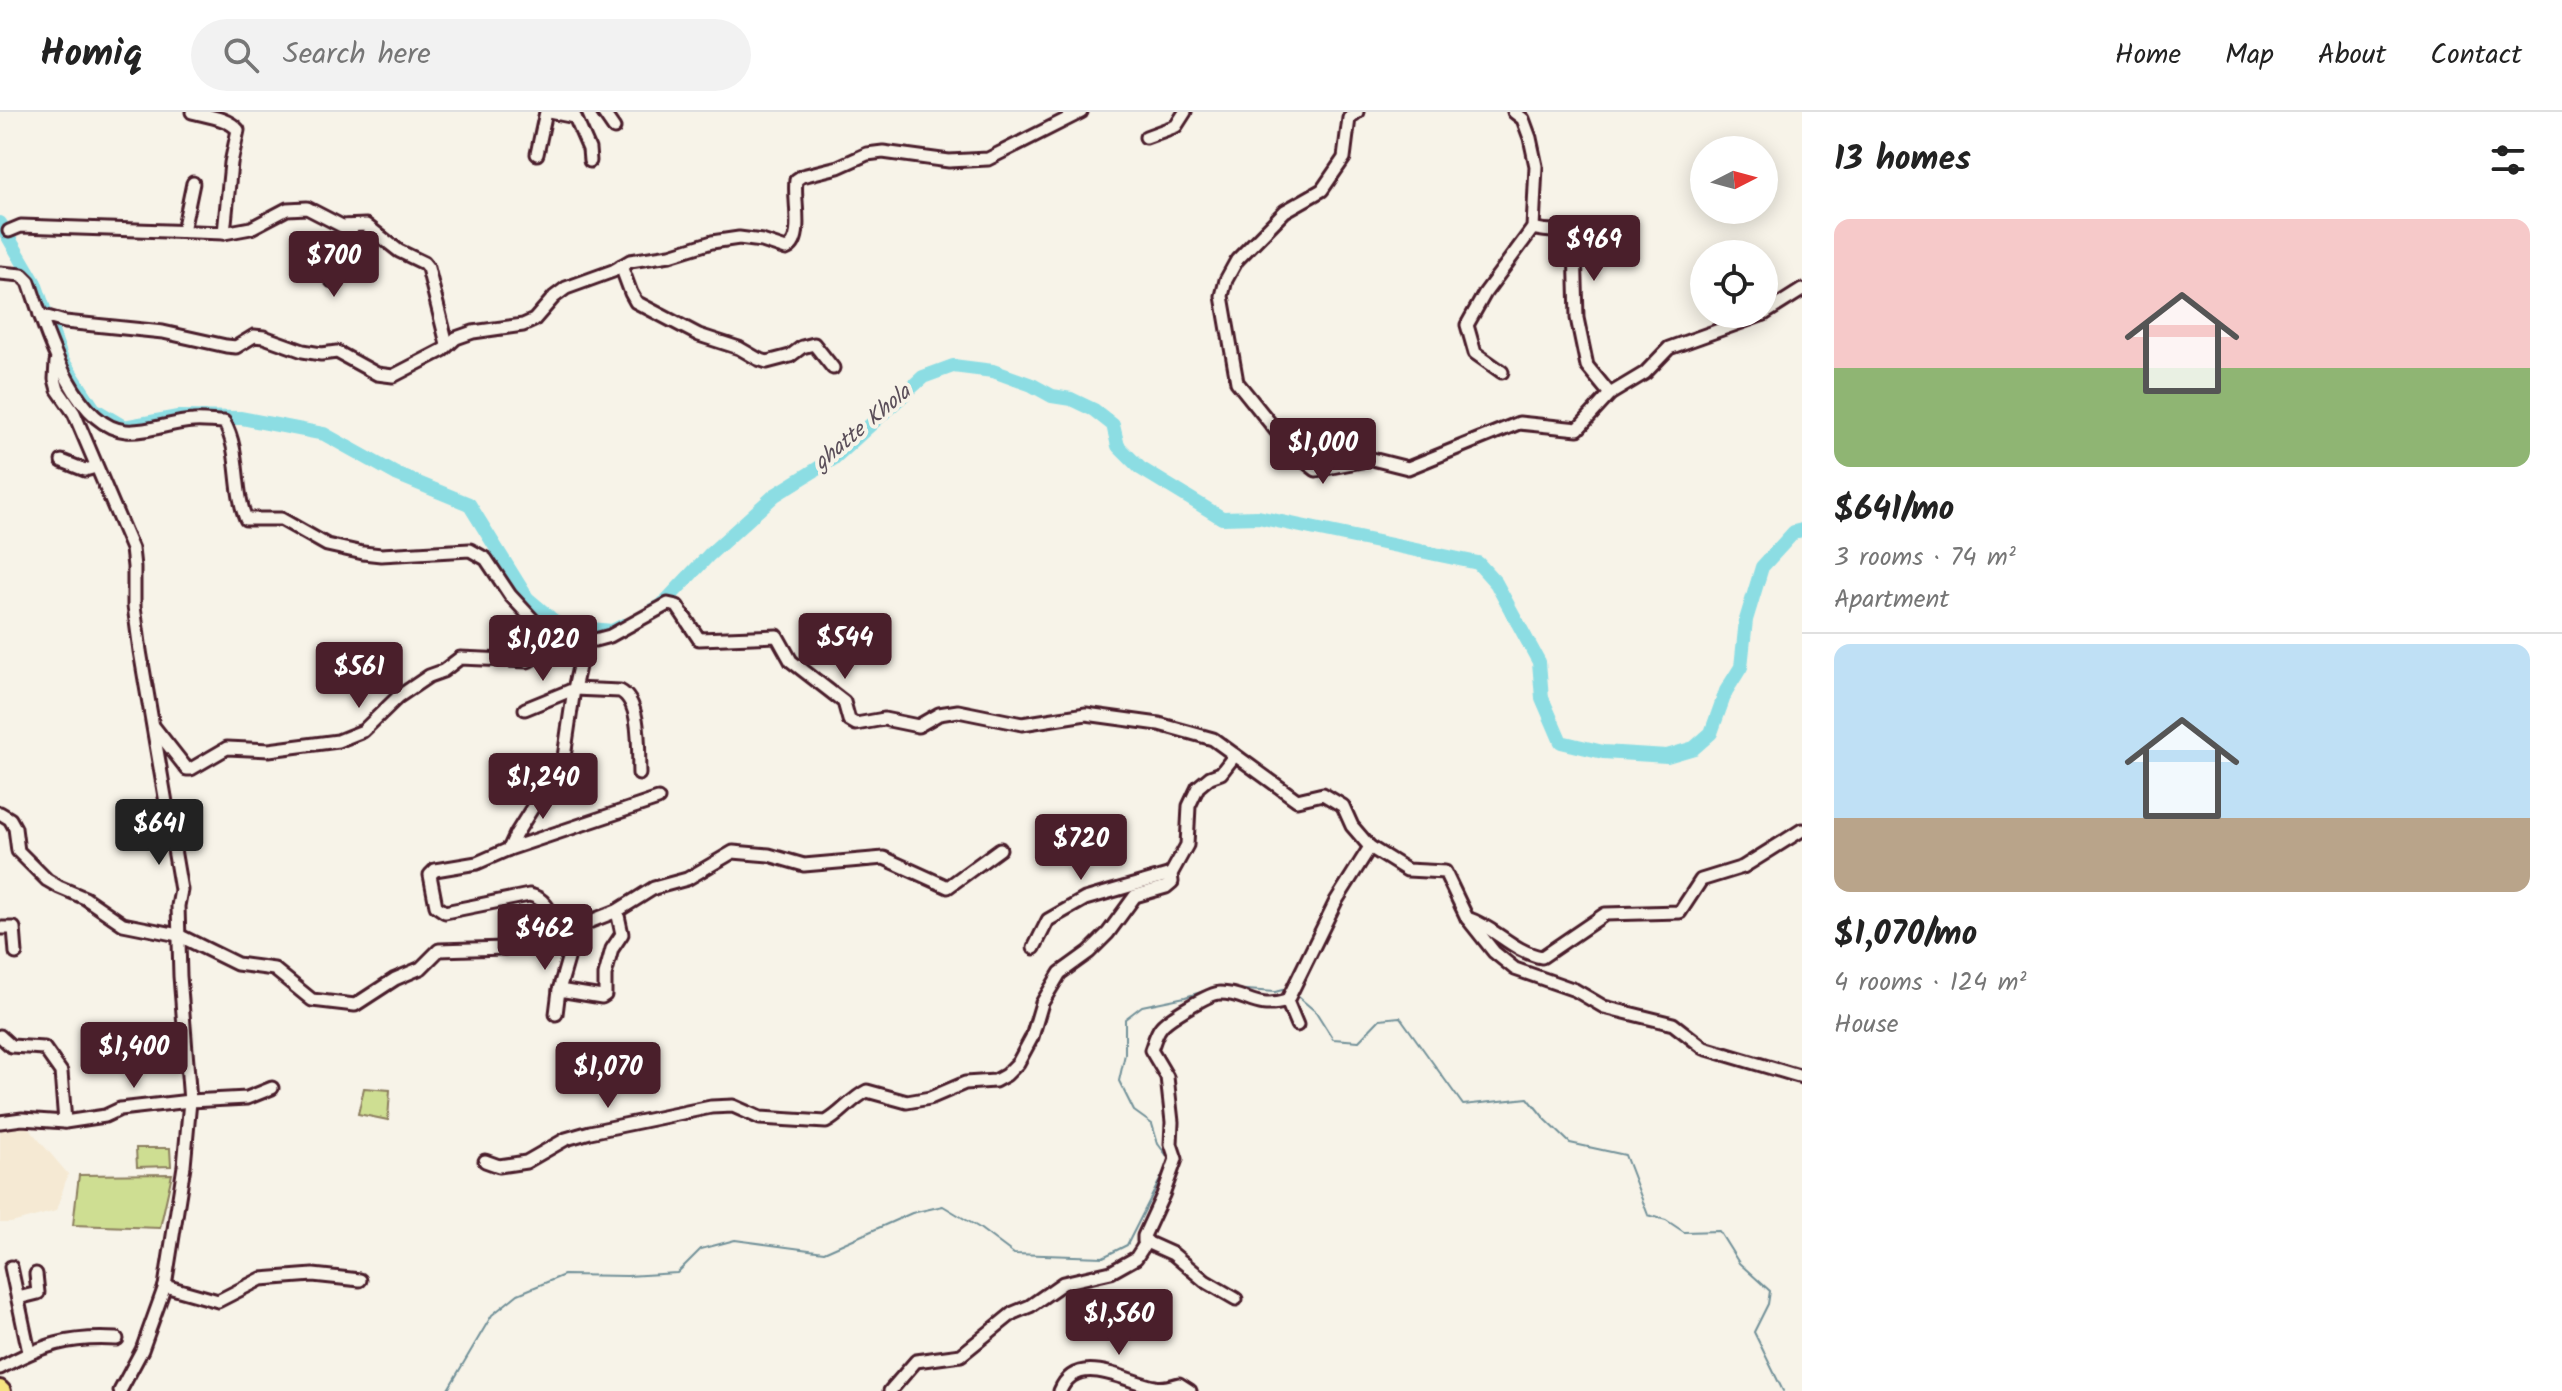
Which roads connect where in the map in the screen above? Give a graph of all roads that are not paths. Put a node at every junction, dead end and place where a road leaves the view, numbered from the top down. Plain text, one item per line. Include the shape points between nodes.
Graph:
1 (192, 112) edge
2 (548, 112) edge
3 (603, 112) edge
4 (1081, 112) edge
5 (1185, 112) edge
6 (1357, 112) edge
7 (1514, 112) edge
8 (614, 128) dead end
9 (1146, 137) dead end
10 (537, 154) dead end
11 (590, 161) dead end
12 (193, 183) dead end
13 (1533, 228) junction
14 (9, 231) dead end
15 (183, 231) junction
16 (224, 233) junction
17 (621, 266) junction
18 (0, 273) edge
19 (1802, 290) edge
20 (1778, 305) edge
21 (40, 315) junction
22 (1725, 328) edge
23 (447, 344) junction
24 (57, 362) junction
25 (833, 368) dead end
26 (1502, 372) dead end
27 (1610, 394) junction
28 (62, 461) dead end
29 (96, 467) junction
30 (558, 637) junction
31 (585, 640) junction
32 (574, 689) junction
33 (525, 709) dead end
34 (153, 727) junction
35 (1235, 755) junction
36 (639, 774) dead end
37 (658, 799) dead end
38 (0, 813) edge
39 (1802, 830) edge
40 (1370, 847) junction
41 (509, 849) junction
42 (1000, 849) dead end
43 (1171, 874) junction
44 (617, 911) junction
45 (1467, 918) junction
46 (0, 928) edge
47 (563, 932) junction
48 (178, 935) junction
49 (1034, 948) dead end
50 (16, 953) dead end
51 (559, 990) junction
52 (1287, 1001) junction
53 (556, 1014) dead end
54 (1297, 1025) dead end
55 (0, 1036) edge
56 (1802, 1077) edge
57 (272, 1088) dead end
58 (190, 1101) junction
59 (0, 1122) edge
60 (65, 1122) junction
61 (485, 1161) dead end
62 (1147, 1241) junction
63 (11, 1267) dead end
64 (36, 1274) dead end
65 (360, 1280) dead end
66 (165, 1286) junction
67 (18, 1298) junction
68 (1236, 1299) dead end
69 (117, 1339) dead end
70 (29, 1352) junction
71 (0, 1368) edge
72 (120, 1391) edge
73 (890, 1391) edge
74 (1060, 1391) edge
75 (1190, 1391) edge

1 - 16 street via 238,130
2 - 10 street
2 - 11 street via 575,117
3 - 8 street
4 - 17 street via 988,159 949,161 883,152 799,178 794,196 798,234 791,248 751,238 723,239
5 - 9 street via 1176,126
6 - 27 street via 1349,118 1344,158 1322,190 1285,211 1237,260 1222,296 1237,382 1294,453 1316,470 1372,459 1408,468 1519,423 1578,429
7 - 13 street via 1523,119 1536,166
12 - 15 street
13 - 26 street via 1467,325 1475,353
13 - 27 street via 1561,231 1575,245 1577,318 1587,366
14 - 15 street via 21,226
15 - 16 street
16 - 23 street via 298,208 349,226 366,225 428,268
17 - 23 street via 566,288 523,325 473,332
17 - 25 street via 636,302 699,335 767,362 814,344
18 - 21 street via 22,275 29,282
19 - 20 street
21 - 23 street via 236,347 254,336 264,337 303,351 337,352 383,376 393,376
21 - 24 street
22 - 27 street via 1669,348 1645,373
24 - 29 street via 56,385
24 - 30 street via 91,414 114,429 224,422 232,437 246,519 281,519 327,545 363,553 470,550 486,559 534,621
28 - 29 street via 85,470
29 - 34 street via 132,549 136,621
30 - 31 street
30 - 34 street via 528,661 460,658 398,697 363,731 338,741 269,750 227,748 187,769
31 - 32 street
31 - 35 street via 610,636 668,604 677,606 699,639 777,636 791,661 844,702 849,720 856,724 884,719 918,726 958,711 1022,724 1086,714 1159,724 1213,739
32 - 33 street
32 - 36 street via 626,694 635,708
32 - 41 street via 564,757
34 - 48 street via 180,881
35 - 40 street via 1297,800 1323,794 1343,806
35 - 43 street via 1221,773 1198,787 1189,806 1187,845
37 - 41 street
38 - 48 street via 15,828 18,851 47,880 123,924
39 - 45 street via 1743,867 1701,880 1680,912 1605,914 1542,957 1526,954 1483,923
40 - 45 street via 1407,870 1445,872
40 - 52 street via 1336,901
41 - 47 street via 477,863 431,872 436,906 445,912 539,897
42 - 44 street via 948,887 884,858 804,865 733,852
43 - 49 street via 1085,899 1048,920
43 - 61 street via 1166,887 1135,896 1108,933 1060,973 1018,1063 995,1081 965,1083 907,1102 867,1091 826,1122 760,1118 733,1106 711,1107 566,1139 526,1162 499,1166
44 - 47 street
44 - 51 street via 622,934 612,949 605,995
45 - 56 street via 1515,969 1575,990 1604,1007 1673,1024 1704,1048
46 - 50 street via 14,928
47 - 48 street via 505,948 439,950 421,968 355,1005 312,1000 274,969 237,964
47 - 51 street via 568,959
48 - 58 street
51 - 53 street
52 - 54 street
52 - 62 street via 1258,1004 1216,993 1158,1029 1151,1050 1167,1077 1176,1159 1144,1236
55 - 60 street via 11,1046 44,1048 57,1064
57 - 58 street via 247,1098
58 - 60 street
58 - 66 street
59 - 60 street
62 - 68 street
62 - 73 street via 1136,1258 1111,1272 1063,1283 1013,1313 961,1355 916,1361
63 - 67 street
64 - 67 street via 38,1293
65 - 66 street via 313,1275 261,1279 218,1301
66 - 72 street via 142,1350
67 - 70 street
69 - 70 street via 63,1340
70 - 71 street
74 - 75 street via 1064,1380 1077,1373 1102,1370 1158,1388 1179,1384

